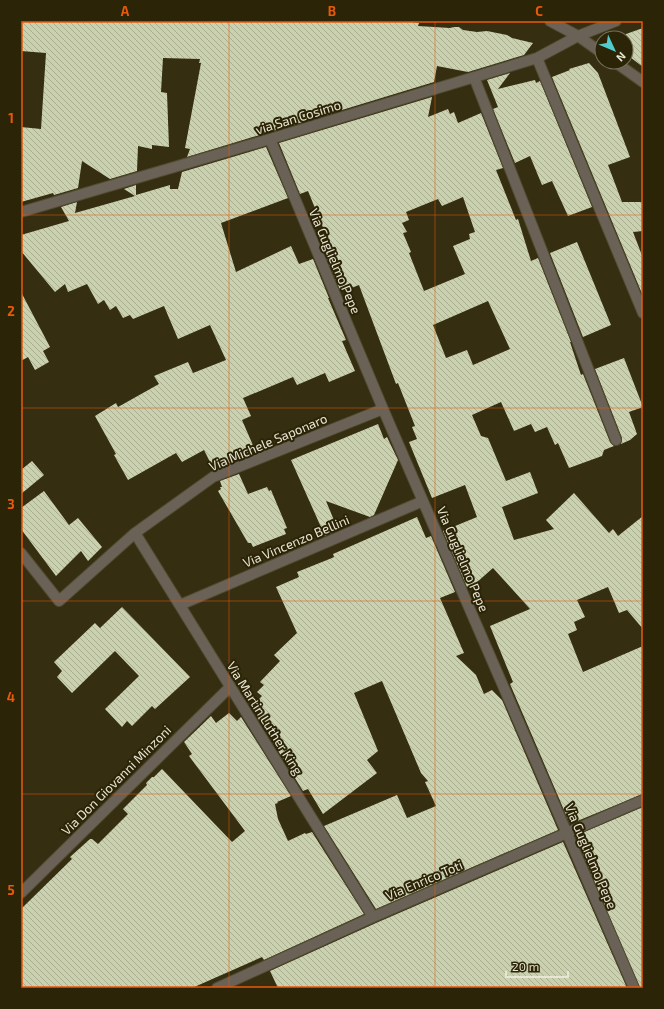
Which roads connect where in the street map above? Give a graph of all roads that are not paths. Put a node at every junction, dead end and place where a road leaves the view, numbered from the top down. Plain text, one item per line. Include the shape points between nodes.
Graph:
1 (550, 21) edge
2 (616, 21) edge
3 (578, 36) junction
4 (594, 47) edge
5 (537, 58) junction
6 (626, 70) edge
7 (474, 77) junction
8 (643, 82) edge
9 (270, 139) junction
10 (21, 212) edge
11 (643, 313) edge
12 (383, 409) junction
13 (616, 440) dead end
14 (423, 500) junction
15 (135, 533) junction
16 (21, 553) edge
17 (180, 605) junction
18 (230, 687) junction
19 (643, 800) edge
20 (568, 833) junction
21 (21, 893) edge
22 (373, 917) junction
23 (217, 988) edge
24 (634, 988) edge

1 - 3 street
2 - 3 street, via San Cosimo
3 - 4 street
3 - 5 street, via San Cosimo
5 - 7 street, via San Cosimo
5 - 11 street
6 - 8 street
7 - 9 street, via San Cosimo
7 - 13 street
9 - 10 street, via San Cosimo
9 - 12 street, Via Guglielmo Pepe
12 - 14 street, Via Guglielmo Pepe
12 - 15 street, Via Michele Saponaro via 213,477
14 - 17 street, Via Vincenzo Bellini
14 - 20 street, Via Guglielmo Pepe
15 - 16 street, Via Michele Saponaro via 58,601
15 - 17 street, Via Martin Luther King
17 - 18 street, Via Martin Luther King
18 - 21 street, Via Don Giovanni Minzoni
18 - 22 street, Via Martin Luther King
19 - 20 street, Via Enrico Toti
20 - 22 street, Via Enrico Toti
20 - 24 street, Via Guglielmo Pepe
22 - 23 street, Via Enrico Toti

